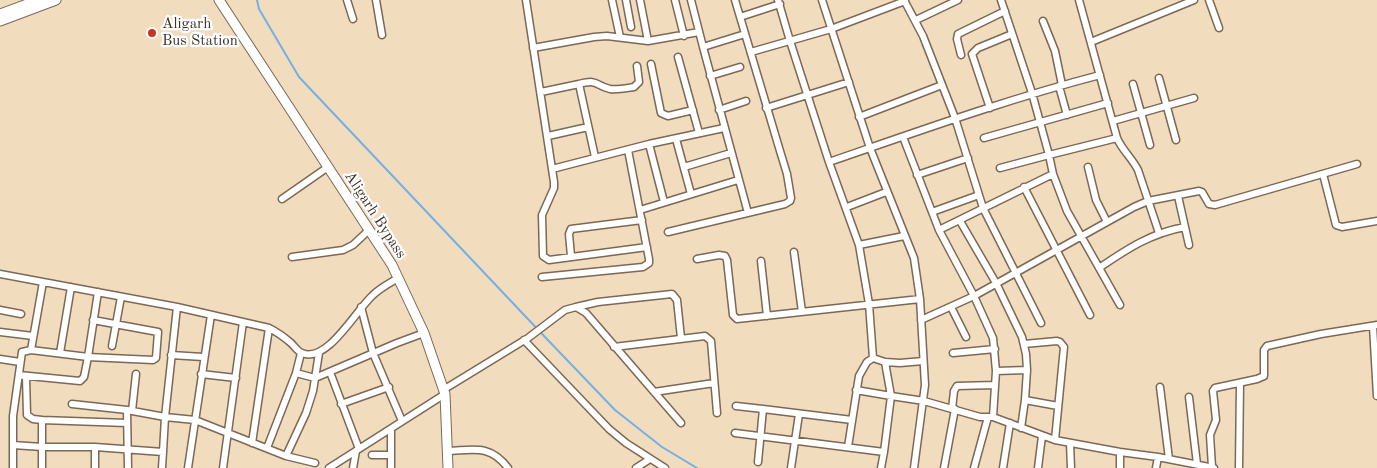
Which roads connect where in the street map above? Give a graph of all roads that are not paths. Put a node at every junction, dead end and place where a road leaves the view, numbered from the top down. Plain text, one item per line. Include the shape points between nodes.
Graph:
1 (56, 0) edge
2 (219, 0) edge
3 (347, 0) edge
4 (376, 0) edge
5 (526, 0) edge
6 (612, 0) edge
7 (626, 0) edge
8 (640, 0) edge
9 (675, 0) edge
10 (691, 0) edge
11 (734, 0) edge
12 (822, 0) edge
13 (958, 0) edge
14 (1000, 0) edge
15 (1079, 0) edge
16 (1194, 0) edge
17 (1209, 0) edge
18 (34, 1) edge
19 (905, 1) edge
20 (779, 2) edge
21 (1005, 12) junction
22 (0, 14) edge
23 (740, 17) junction
24 (353, 19) dead end
25 (0, 20) edge
26 (916, 20) junction
27 (1043, 21) dead end
28 (631, 28) dead end
29 (1219, 28) dead end
30 (831, 29) junction
31 (699, 32) junction
32 (745, 34) junction
33 (1012, 34) junction
34 (382, 36) dead end
35 (684, 36) junction
36 (620, 37) junction
37 (648, 41) junction
38 (790, 41) junction
39 (1091, 42) junction
40 (533, 48) junction
41 (703, 48) junction
42 (751, 52) junction
43 (961, 55) dead end
44 (678, 57) dead end
45 (651, 64) dead end
46 (637, 66) dead end
47 (740, 67) dead end
48 (1100, 75) junction
49 (710, 76) junction
50 (1159, 78) dead end
51 (849, 82) junction
52 (579, 84) junction
53 (1133, 84) dead end
54 (942, 85) junction
55 (1060, 85) junction
56 (541, 92) junction
57 (1032, 93) junction
58 (807, 96) junction
59 (1194, 98) dead end
60 (746, 101) dead end
61 (1108, 103) junction
62 (1166, 106) junction
63 (766, 108) junction
64 (990, 108) junction
65 (692, 110) junction
66 (719, 110) junction
67 (1141, 113) junction
68 (1067, 115) junction
69 (859, 117) junction
70 (955, 118) junction
71 (1113, 121) junction
72 (1041, 122) junction
73 (588, 127) junction
74 (724, 128) junction
75 (699, 133) junction
76 (548, 136) junction
77 (903, 137) junction
78 (984, 138) dead end
79 (1117, 138) junction
80 (676, 139) junction
81 (1176, 140) dead end
82 (649, 144) junction
83 (1150, 145) dead end
84 (870, 148) junction
85 (628, 150) junction
86 (731, 153) junction
87 (1049, 155) junction
88 (595, 157) junction
89 (968, 158) junction
90 (829, 162) junction
91 (1357, 164) dead end
92 (328, 167) junction
93 (684, 167) junction
94 (1088, 167) dead end
95 (1000, 168) dead end
96 (552, 169) junction
97 (1053, 174) junction
98 (1323, 174) junction
99 (917, 175) junction
100 (738, 180) junction
101 (1024, 188) junction
102 (886, 192) junction
103 (692, 194) junction
104 (979, 195) junction
105 (1178, 196) junction
106 (282, 200) dead end
107 (1148, 201) junction
108 (664, 202) junction
109 (847, 207) junction
110 (983, 208) junction
111 (640, 210) junction
112 (932, 212) junction
113 (748, 213) junction
114 (642, 220) junction
115 (960, 220) junction
116 (1377, 221) edge
117 (1108, 222) junction
118 (1185, 227) junction
119 (369, 230) junction
120 (940, 230) junction
121 (668, 232) dead end
122 (1160, 233) junction
123 (904, 236) junction
124 (1082, 236) junction
125 (859, 245) junction
126 (1189, 245) dead end
127 (647, 246) junction
128 (1057, 249) junction
129 (794, 252) dead end
130 (571, 256) junction
131 (292, 257) dead end
132 (697, 259) dead end
133 (761, 261) dead end
134 (1099, 268) junction
135 (1016, 271) junction
136 (0, 274) edge
137 (542, 277) dead end
138 (398, 278) junction
139 (43, 282) junction
140 (996, 283) junction
141 (71, 287) junction
142 (98, 292) junction
143 (974, 296) junction
144 (121, 297) junction
145 (920, 299) junction
146 (869, 304) junction
147 (1120, 305) dead end
148 (177, 307) junction
149 (361, 307) junction
150 (576, 307) junction
151 (951, 307) junction
152 (0, 310) edge
153 (802, 312) junction
154 (21, 314) dead end
155 (211, 315) junction
156 (1090, 315) dead end
157 (767, 316) junction
158 (93, 320) junction
159 (921, 320) junction
160 (243, 322) junction
161 (117, 323) junction
162 (1041, 323) dead end
163 (1375, 326) edge
164 (268, 328) junction
165 (0, 332) edge
166 (424, 333) junction
167 (33, 336) junction
168 (966, 337) dead end
169 (681, 338) junction
170 (526, 339) junction
171 (1024, 344) junction
172 (112, 346) dead end
173 (614, 347) junction
174 (995, 348) junction
175 (31, 350) junction
176 (60, 353) junction
177 (301, 353) junction
178 (319, 353) junction
179 (374, 353) junction
180 (953, 353) dead end
181 (171, 355) junction
182 (88, 356) junction
183 (203, 357) junction
184 (873, 358) junction
185 (0, 359) edge
186 (923, 360) junction
187 (20, 362) junction
188 (885, 362) junction
189 (1027, 370) junction
190 (996, 371) junction
191 (296, 372) junction
192 (330, 372) junction
193 (136, 374) dead end
194 (201, 374) junction
195 (22, 375) junction
196 (236, 378) junction
197 (315, 378) junction
198 (714, 383) junction
199 (1240, 383) junction
200 (996, 385) junction
201 (389, 387) junction
202 (1160, 387) dead end
203 (856, 390) junction
204 (444, 392) junction
205 (654, 392) junction
206 (891, 396) junction
207 (1377, 396) edge
208 (1189, 397) dead end
209 (1025, 400) junction
210 (924, 401) junction
211 (72, 404) dead end
212 (341, 404) junction
213 (736, 406) dead end
214 (1058, 406) junction
215 (763, 409) junction
216 (954, 409) junction
217 (130, 410) junction
218 (717, 414) dead end
219 (799, 414) junction
220 (165, 417) junction
221 (990, 417) junction
222 (42, 420) junction
223 (195, 420) junction
224 (852, 420) junction
225 (402, 421) junction
226 (681, 423) dead end
227 (1010, 423) junction
228 (127, 424) junction
229 (391, 428) junction
230 (1021, 428) junction
231 (735, 432) dead end
232 (228, 434) junction
233 (761, 435) junction
234 (1042, 436) junction
235 (796, 439) junction
236 (1055, 440) junction
237 (252, 443) junction
238 (1070, 443) junction
239 (13, 445) junction
240 (95, 447) junction
241 (848, 447) junction
242 (42, 448) junction
243 (267, 448) junction
244 (128, 449) junction
245 (357, 450) junction
246 (448, 451) junction
247 (163, 452) junction
248 (884, 452) junction
249 (1120, 452) junction
250 (372, 455) dead end
251 (391, 455) junction
252 (286, 456) junction
253 (1158, 457) junction
254 (650, 459) junction
255 (1169, 459) junction
256 (758, 462) dead end
257 (315, 463) dead end
258 (1193, 465) edge
259 (1214, 467) edge
260 (14, 468) edge
261 (42, 468) edge
262 (95, 468) edge
263 (128, 468) edge
264 (162, 468) edge
265 (188, 468) edge
266 (223, 468) edge
267 (329, 468) edge
268 (354, 468) edge
269 (391, 468) edge
270 (448, 468) edge
271 (508, 468) edge
272 (636, 468) edge
273 (665, 468) edge
274 (791, 468) edge
275 (881, 468) edge
276 (914, 468) edge
277 (944, 468) edge
278 (974, 468) edge
279 (1003, 468) edge
280 (1038, 468) edge
281 (1071, 468) edge
282 (1120, 468) edge
283 (1156, 468) edge
284 (1239, 468) edge

1 - 25 main road
2 - 92 main road, Aligarh Bypass
3 - 24 street
4 - 34 street
5 - 40 street
6 - 36 street
7 - 28 street
8 - 37 street
9 - 35 street
10 - 31 street
11 - 23 street
12 - 30 street
13 - 26 street
14 - 21 street
15 - 39 street
16 - 39 street
17 - 29 street
18 - 22 main road
19 - 26 street
19 - 30 street
20 - 23 street
20 - 38 street
21 - 33 street
21 - 43 street via 958,34
23 - 32 street
26 - 54 street
27 - 55 street via 1055,51
30 - 38 street
30 - 51 street
31 - 35 street
31 - 41 street
32 - 41 street
32 - 42 street
33 - 57 street
33 - 64 street via 978,48 972,54
35 - 37 street
36 - 37 street
36 - 40 street via 594,37
38 - 42 street
38 - 58 street
39 - 48 street
40 - 56 street
41 - 49 street
42 - 63 street
44 - 65 street
45 - 65 street via 661,113 668,116
46 - 52 street via 639,82 634,87 609,88 597,82
47 - 49 street
48 - 55 street
48 - 61 street
49 - 66 street
50 - 62 street
51 - 58 street
51 - 69 street
52 - 56 street
52 - 73 street
53 - 67 street
54 - 69 street
54 - 70 street
55 - 57 street
55 - 68 street
56 - 76 street
57 - 64 street
57 - 72 street
58 - 63 street
58 - 90 street
59 - 62 street
60 - 66 street
61 - 68 street
61 - 71 street
62 - 67 street
62 - 81 street
63 - 113 street via 787,174 791,198 785,204
64 - 70 street
65 - 75 street
66 - 74 street
67 - 71 street
67 - 83 street
68 - 72 street
69 - 84 street
70 - 77 street
70 - 89 street
71 - 79 street
72 - 78 street
72 - 87 street
73 - 76 street
73 - 88 street
74 - 75 street
74 - 86 street
75 - 80 street
76 - 96 street
77 - 84 street
77 - 99 street
79 - 87 street
79 - 107 street via 1134,162
80 - 82 street
80 - 93 street
82 - 85 street
82 - 108 street
84 - 90 street
84 - 102 street
85 - 88 street
85 - 111 street
86 - 93 street
86 - 100 street
87 - 95 street
87 - 97 street
88 - 96 street
89 - 99 street
89 - 104 street
90 - 109 street
91 - 98 street
92 - 106 street
92 - 119 main road, Aligarh Bypass
93 - 103 street
94 - 117 street via 1096,200
96 - 130 street via 554,188 542,216 542,253 549,260
97 - 101 street
97 - 124 street via 1067,211
98 - 105 street via 1215,205 1209,204 1199,191
98 - 116 street via 1336,225 1342,227
99 - 112 street
100 - 103 street
100 - 113 street
101 - 110 street
101 - 128 street
102 - 109 street
102 - 123 street
103 - 108 street
104 - 110 street
104 - 112 street
105 - 107 street
105 - 118 street
107 - 117 street
107 - 122 street
108 - 111 street
109 - 125 street
110 - 115 street
110 - 135 street
111 - 114 street
112 - 120 street
113 - 121 street
114 - 127 street
114 - 130 street via 572,230 569,234
115 - 120 street
115 - 140 street
117 - 124 street
118 - 122 street
118 - 126 street
119 - 131 street via 343,250
119 - 138 main road, Aligarh Bypass
120 - 143 street
122 - 134 street
123 - 125 street
123 - 145 street via 914,258
124 - 128 street
124 - 134 street
125 - 146 street
127 - 130 street
127 - 137 street via 650,260 646,266
128 - 135 street
128 - 156 street
129 - 153 street
132 - 157 street via 725,256 734,318
133 - 157 street
134 - 147 street
135 - 140 street
135 - 162 street
136 - 139 street
138 - 149 street
138 - 166 main road, Aligarh Bypass
139 - 141 street
139 - 167 street
140 - 143 street
140 - 171 street
141 - 142 street
141 - 176 street
142 - 144 street
142 - 158 street
143 - 151 street
143 - 174 street
144 - 148 street
144 - 161 street
145 - 146 street
145 - 159 street
146 - 153 street
146 - 184 street
148 - 155 street
148 - 181 street
149 - 178 street via 329,346
149 - 179 street
150 - 169 street via 672,294 677,300
150 - 170 street via 565,310
150 - 173 street via 586,313
151 - 159 street
151 - 168 street
152 - 154 street
153 - 157 street
155 - 160 street
155 - 183 street
158 - 161 street
158 - 182 street
159 - 186 street
160 - 164 street
160 - 196 street
161 - 172 street
161 - 182 street via 158,332 156,358
163 - 199 street via 1267,346 1264,350 1264,376
163 - 207 street
164 - 177 street via 278,332
164 - 237 street
165 - 167 street
166 - 179 street
166 - 204 main road, Aligarh Bypass
167 - 175 street
169 - 173 street
169 - 198 street via 709,338
170 - 204 street
170 - 254 street via 609,429
171 - 189 street
171 - 214 street via 1063,344
173 - 205 street
174 - 180 street
174 - 190 street
175 - 176 street
175 - 187 street via 22,352
176 - 182 street
177 - 178 street
177 - 191 street
178 - 197 street
179 - 192 street
179 - 201 street
181 - 183 street
181 - 220 street
182 - 195 street via 84,377 80,381
183 - 194 street
184 - 188 street
184 - 203 street via 862,369
185 - 187 street
186 - 188 street
186 - 210 street
187 - 195 street
188 - 206 street
189 - 190 street
189 - 209 street
190 - 200 street
191 - 197 street
191 - 243 street
192 - 197 street
192 - 212 street
193 - 217 street
194 - 196 street
194 - 223 street
195 - 222 street via 27,415
195 - 239 street via 13,416
196 - 232 street
197 - 252 street via 306,412
198 - 205 street
198 - 218 street
199 - 259 street via 1217,387 1213,391 1216,420 1210,435
199 - 284 street
200 - 216 street via 958,386 954,391
200 - 221 street
201 - 212 street
201 - 225 street
202 - 255 street
203 - 206 street
203 - 224 street
204 - 225 street
204 - 246 main road, Aligarh Bypass
205 - 226 street
206 - 210 street
206 - 248 street
208 - 258 street
209 - 214 street
209 - 230 street
210 - 216 street
210 - 276 street
211 - 217 street
212 - 245 street
213 - 215 street
214 - 236 street
215 - 219 street
215 - 233 street
216 - 221 street
216 - 277 street
217 - 220 street
217 - 228 street
219 - 224 street
219 - 235 street
220 - 223 street
220 - 247 street
221 - 227 street
221 - 278 street
222 - 228 street
222 - 242 street
223 - 232 street
223 - 265 street
224 - 241 street
225 - 229 street
227 - 230 street
227 - 279 street
228 - 244 street
229 - 245 street
229 - 251 street
230 - 234 street
231 - 233 street
232 - 237 street
232 - 266 street
233 - 235 street
233 - 256 street
234 - 236 street
234 - 280 street
235 - 241 street
235 - 274 street
236 - 238 street
237 - 243 street
238 - 249 street
238 - 281 street
239 - 242 street
239 - 260 street
240 - 242 street
240 - 244 street
240 - 262 street
241 - 248 street
242 - 261 street
243 - 252 street
244 - 247 street
244 - 263 street
245 - 267 street
245 - 268 street
246 - 270 main road, Aligarh Bypass
246 - 271 street via 482,450 493,453
247 - 264 street
248 - 275 street
249 - 253 street
249 - 282 street
250 - 251 street
251 - 269 street
252 - 257 street
253 - 255 street
253 - 283 street
254 - 272 street
254 - 273 street
255 - 258 street
258 - 259 street

